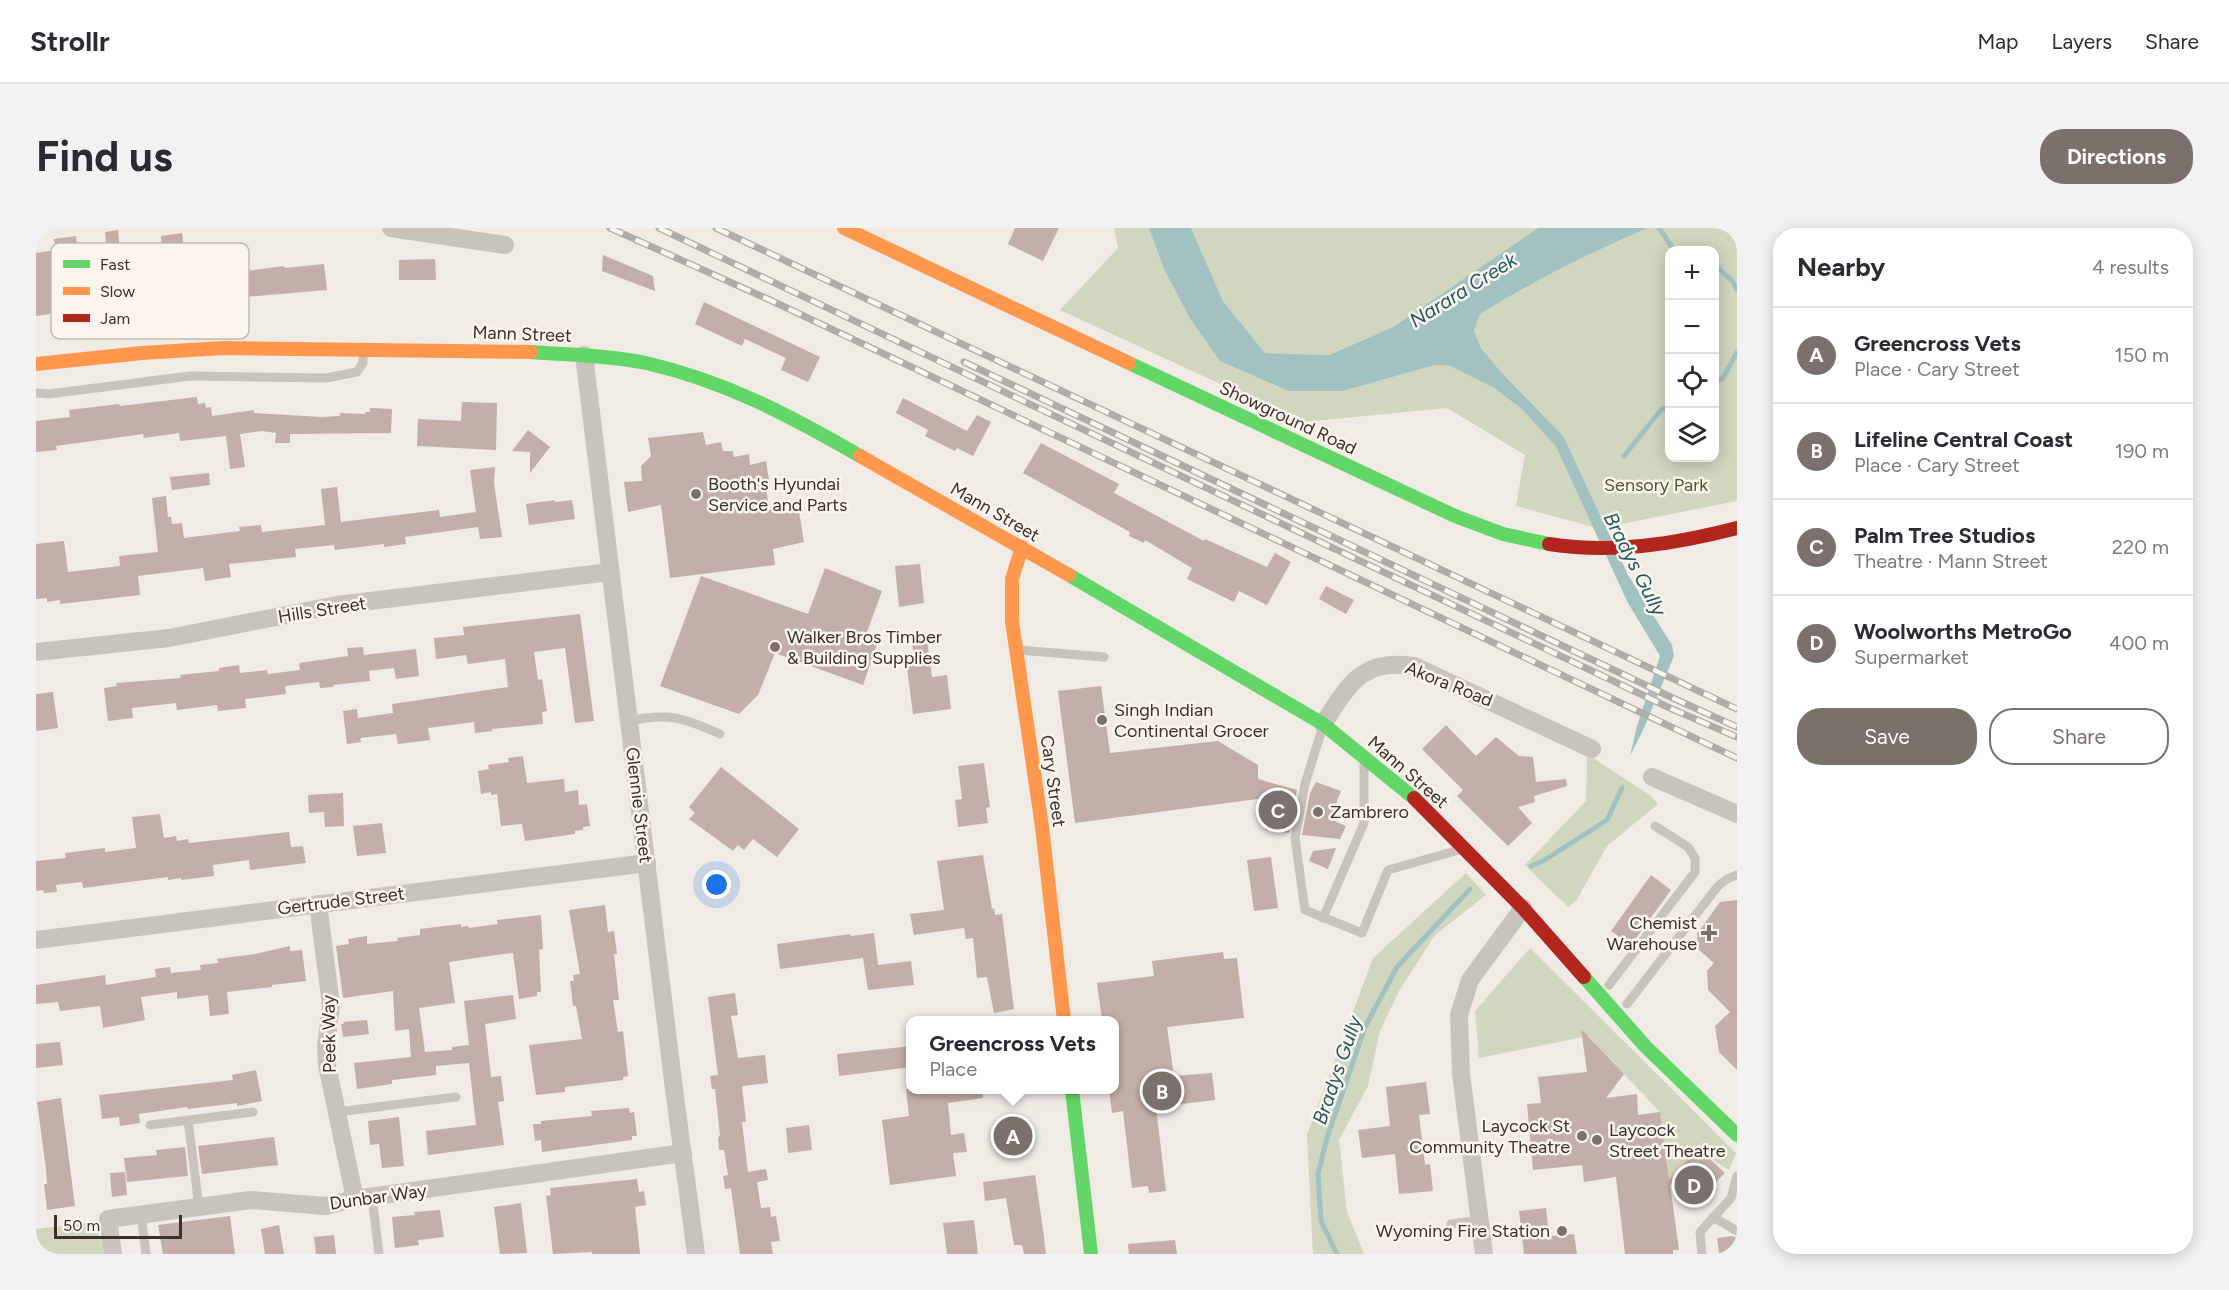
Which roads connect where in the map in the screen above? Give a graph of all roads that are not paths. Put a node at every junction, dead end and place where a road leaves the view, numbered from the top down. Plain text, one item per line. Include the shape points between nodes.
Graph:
1 (391, 228) edge
2 (844, 228) edge
3 (505, 245) dead end
4 (363, 349) junction
5 (584, 355) junction
6 (36, 364) edge
7 (36, 393) edge
8 (1737, 528) edge
9 (1022, 548) junction
10 (610, 572) junction
11 (1016, 650) junction
12 (36, 652) edge
13 (1104, 657) dead end
14 (629, 721) junction
15 (1323, 724) junction
16 (720, 734) dead end
17 (1592, 749) dead end
18 (1364, 756) junction
19 (1652, 777) dead end
20 (1737, 814) edge
21 (1655, 826) dead end
22 (1464, 848) junction
23 (646, 863) junction
24 (1737, 875) edge
25 (318, 904) junction
26 (1523, 908) junction
27 (1323, 918) junction
28 (36, 940) edge
29 (1610, 986) junction
30 (1631, 1007) joint
31 (1064, 1016) edge
32 (1073, 1094) edge
33 (456, 1097) dead end
34 (253, 1112) dead end
35 (337, 1112) junction
36 (188, 1120) junction
37 (150, 1125) dead end
38 (1737, 1135) edge
39 (683, 1153) junction
40 (1737, 1176) edge
41 (363, 1198) junction
42 (199, 1207) junction
43 (141, 1214) junction
44 (1713, 1217) junction
45 (1479, 1220) junction
46 (1451, 1224) dead end
47 (1737, 1231) edge
48 (113, 1254) edge
49 (146, 1254) edge
50 (379, 1254) edge
51 (696, 1254) edge
52 (1091, 1254) edge
53 (1484, 1254) edge
54 (1702, 1254) edge

1 - 3 street
2 - 8 main road, Showground Road via 1468,522 1537,542 1631,549 1668,545
4 - 5 main road, Mann Street
4 - 6 main road, Mann Street via 182,350
4 - 7 lane via 363,363 357,372 326,378 190,376
5 - 9 main road, Mann Street via 663,367 749,396
5 - 10 street, Glennie Street
9 - 11 main road, Cary Street via 1011,591
9 - 15 main road, Mann Street
10 - 12 street, Hills Street via 337,605 169,638
10 - 14 street, Glennie Street
11 - 13 lane
11 - 31 main road, Cary Street
14 - 16 lane via 651,716 685,719
14 - 23 street, Glennie Street
15 - 17 street, Akora Road via 1360,674 1398,663 1414,666
15 - 18 main road, Mann Street
15 - 27 lane via 1305,784 1295,838 1305,910
18 - 22 main road, Mann Street via 1404,788
18 - 27 lane via 1364,823
19 - 20 street
21 - 29 lane via 1688,847 1695,858 1695,872
22 - 26 main road, Mann Street
22 - 27 lane via 1388,870 1362,933
23 - 25 street, Gertrude Street
23 - 39 street, Glennie Street
24 - 30 lane via 1718,886
25 - 28 street, Gertrude Street
25 - 35 street, Peek Way via 330,1005 327,1065
26 - 29 main road, Mann Street
26 - 38 main road, Mann Street via 1620,1019
26 - 45 street via 1470,980 1459,1015 1461,1074
29 - 30 main road, Mann Street
32 - 52 main road
33 - 35 lane
34 - 36 lane
35 - 41 street, Peek Way
36 - 37 lane
36 - 42 lane
39 - 41 street, Dunbar Way
39 - 51 street, Glennie Street
40 - 44 lane via 1731,1198
41 - 42 street, Dunbar Way via 325,1206 251,1200
41 - 50 lane
42 - 43 street, Dunbar Way
43 - 48 street, Dunbar Way via 108,1219
43 - 49 lane
44 - 47 lane
44 - 54 lane via 1700,1232
45 - 46 lane
45 - 53 street

